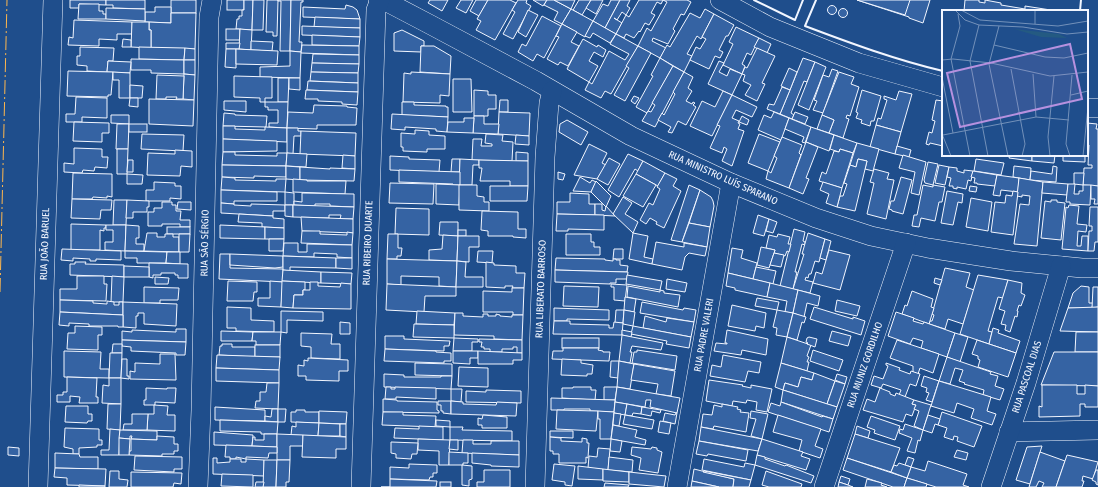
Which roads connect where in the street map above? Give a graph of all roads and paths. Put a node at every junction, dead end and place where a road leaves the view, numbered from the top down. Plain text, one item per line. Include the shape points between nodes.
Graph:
1 (53, 0) edge
2 (212, 0) edge
3 (379, 0) edge
4 (720, 0) edge
5 (942, 87) edge
6 (552, 91) junction
7 (731, 183) junction
8 (906, 243) junction
9 (1061, 266) junction
10 (1098, 268) edge
11 (1098, 430) edge
12 (1009, 432) junction
13 (38, 487) edge
14 (198, 487) edge
15 (361, 487) edge
16 (535, 487) edge
17 (677, 487) edge
18 (824, 487) edge
19 (990, 487) edge

1 - 13 street, RUA JOÃO BARUEL
2 - 14 street, RUA SÃO SÉRGIO via 209,17
3 - 6 street, RUA MINISTRO LUÍS SPARANO via 431,25
3 - 15 street, RUA RIBEIRO DUARTE via 375,15
4 - 5 street via 770,27 859,63
6 - 7 street, RUA MINISTRO LUÍS SPARANO via 631,136
6 - 16 street, RUA LIBERATO BARROSO via 545,157
7 - 8 street, RUA MINISTRO LUÍS SPARANO via 816,218 871,236
7 - 17 street, RUA PADRE VALERI
8 - 9 street, RUA MINISTRO LUÍS SPARANO via 1011,261
8 - 18 street, RUA MUNIZ GORDILHO
9 - 10 street, RUA MINISTRO LUÍS SPARANO
9 - 12 street, RUA PASCOAL DIAS
11 - 12 street
12 - 19 street, RUA PASCOAL DIAS

